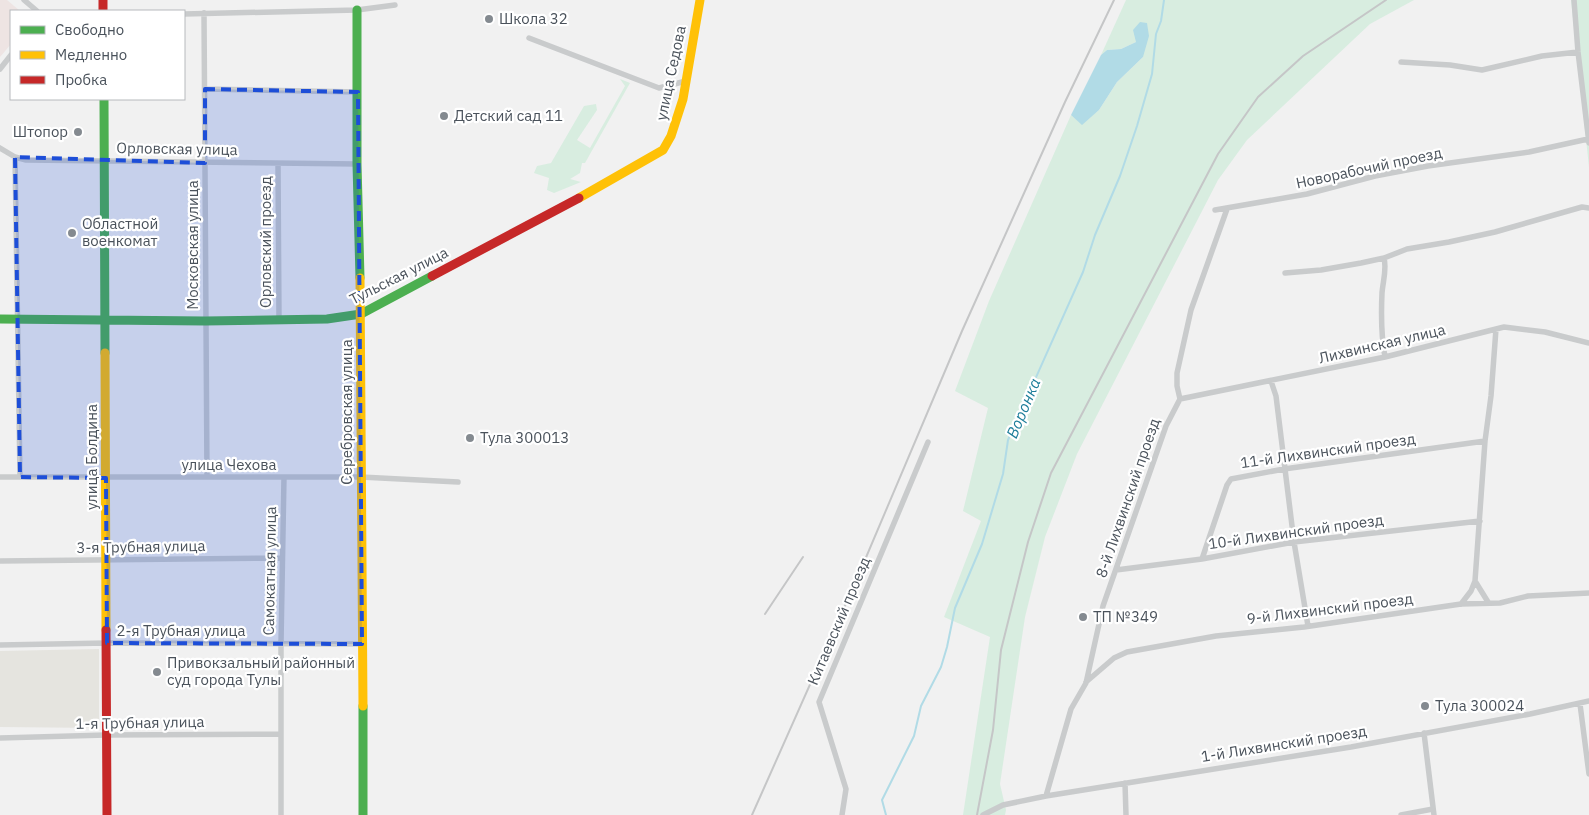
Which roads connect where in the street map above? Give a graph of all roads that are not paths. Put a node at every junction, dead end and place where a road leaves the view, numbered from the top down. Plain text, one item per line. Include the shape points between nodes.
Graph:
1 (24, 0) edge
2 (700, 0) edge
3 (1574, 0) edge
4 (395, 5) dead end
5 (36, 10) edge
6 (357, 10) junction
7 (204, 13) junction
8 (185, 14) edge
9 (529, 38) dead end
10 (1578, 52) junction
11 (10, 55) edge
12 (1401, 62) dead end
13 (0, 69) edge
14 (686, 81) junction
15 (205, 89) junction
16 (358, 92) junction
17 (104, 100) edge
18 (1589, 141) edge
19 (0, 148) edge
20 (663, 150) joint
21 (15, 157) junction
22 (104, 160) junction
23 (205, 163) junction
24 (278, 164) junction
25 (356, 164) junction
26 (1589, 208) edge
27 (1227, 209) junction
28 (1215, 210) dead end
29 (1384, 258) junction
30 (1285, 273) dead end
31 (361, 314) junction
32 (0, 318) edge
33 (18, 318) junction
34 (105, 319) junction
35 (278, 320) junction
36 (205, 321) junction
37 (1496, 329) junction
38 (1589, 343) edge
39 (1385, 357) junction
40 (1272, 382) junction
41 (1180, 399) junction
42 (1484, 441) junction
43 (928, 442) dead end
44 (1284, 469) junction
45 (0, 477) edge
46 (20, 477) junction
47 (206, 477) junction
48 (284, 477) junction
49 (361, 477) junction
50 (106, 478) junction
51 (458, 482) dead end
52 (1480, 521) junction
53 (1294, 542) junction
54 (282, 558) junction
55 (107, 559) junction
56 (1202, 559) junction
57 (0, 561) edge
58 (1116, 570) junction
59 (1475, 581) junction
60 (1589, 593) edge
61 (1488, 602) junction
62 (1461, 604) junction
63 (1308, 626) junction
64 (107, 643) junction
65 (281, 643) junction
66 (362, 644) junction
67 (0, 645) edge
68 (1086, 683) junction
69 (1589, 701) edge
70 (1580, 704) junction
71 (1424, 733) junction
72 (280, 734) junction
73 (106, 735) junction
74 (0, 738) edge
75 (1589, 774) edge
76 (1126, 783) junction
77 (1046, 796) junction
78 (999, 807) junction
79 (1434, 812) edge
80 (107, 815) edge
81 (281, 815) edge
82 (363, 815) edge
83 (842, 815) edge
84 (983, 815) edge
85 (997, 815) edge
86 (1126, 815) edge
87 (1401, 815) edge

1 - 5 street
2 - 14 street, улица Седова
3 - 10 street
4 - 6 street
6 - 7 street
6 - 16 street, Серебровская улица
7 - 8 street
7 - 15 street, Московская улица
9 - 14 street via 659,88
10 - 12 street via 1542,56 1482,70
10 - 18 street
11 - 13 street
14 - 20 street, улица Седова via 675,126
15 - 16 street
15 - 23 street, Московская улица
16 - 25 street, Серебровская улица
17 - 22 street, улица Болдина
18 - 27 street, Новорабочий проезд via 1428,166
19 - 21 street, Орловская улица
20 - 31 street, Тульская улица
21 - 22 street, Орловская улица via 26,160
21 - 33 street
22 - 23 street, Орловская улица
22 - 34 street, улица Болдина
23 - 24 street, Орловская улица
23 - 36 street, Московская улица
24 - 25 street, Орловская улица
24 - 35 street, Орловский проезд
25 - 31 street, Серебровская улица
26 - 29 street via 1582,206 1495,232 1407,249
27 - 28 street, Новорабочий проезд
27 - 41 street via 1191,310 1177,373
29 - 30 street
29 - 39 street via 1382,335
31 - 35 street, Тульская улица
31 - 49 street, Серебровская улица
32 - 33 street, Тульская улица
33 - 34 street, Тульская улица
33 - 46 street
34 - 36 street, Тульская улица
34 - 50 street, улица Болдина
35 - 36 street, Тульская улица
36 - 47 street, Московская улица
37 - 38 street, Лихвинская улица via 1544,332
37 - 39 street, Лихвинская улица
37 - 42 street
39 - 40 street, Лихвинская улица
40 - 41 street, Лихвинская улица
40 - 44 street
41 - 58 street, 8-й Лихвинский проезд via 1166,426
42 - 44 street, 11-й Лихвинский проезд
42 - 52 street
43 - 83 street, Китаевский проезд via 819,702 846,789
44 - 53 street
44 - 56 street, 11-й Лихвинский проезд via 1230,479
45 - 46 street, улица Чехова
46 - 50 street, улица Чехова
47 - 48 street, улица Чехова
47 - 50 street, улица Чехова
48 - 49 street, улица Чехова
48 - 54 street, Самокатная улица
49 - 51 street, улица Чехова
49 - 66 street, Серебровская улица
50 - 55 street, улица Болдина
52 - 53 street, 10-й Лихвинский проезд
52 - 59 street
53 - 56 street, 10-й Лихвинский проезд
53 - 63 street
54 - 55 street, 3-я Трубная улица
54 - 65 street, Самокатная улица
55 - 57 street, 3-я Трубная улица
55 - 64 street, улица Болдина
56 - 58 street, 10-й Лихвинский проезд
58 - 68 street, 8-й Лихвинский проезд via 1099,619
59 - 61 street
59 - 62 street
60 - 61 street, 9-й Лихвинский проезд
61 - 62 street, 9-й Лихвинский проезд
62 - 63 street, 9-й Лихвинский проезд
63 - 68 street, 9-й Лихвинский проезд via 1216,636 1127,652 1114,658
64 - 65 street, 2-я Трубная улица
64 - 67 street, 2-я Трубная улица
64 - 73 street, улица Болдина
65 - 66 street, 2-я Трубная улица
65 - 72 street, Самокатная улица
66 - 82 street, Серебровская улица
68 - 77 street, 8-й Лихвинский проезд via 1071,709
69 - 70 street, 1-й Лихвинский проезд
70 - 71 street, 1-й Лихвинский проезд
70 - 75 street
71 - 76 street, 1-й Лихвинский проезд
71 - 79 street
72 - 73 street, 1-я Трубная улица
72 - 81 street, Самокатная улица
73 - 74 street, 1-я Трубная улица
73 - 80 street, улица Болдина
76 - 77 street, 1-й Лихвинский проезд
76 - 86 street
77 - 78 street, 1-й Лихвинский проезд
78 - 84 street, 1-й Лихвинский проезд
78 - 85 street
79 - 87 street

